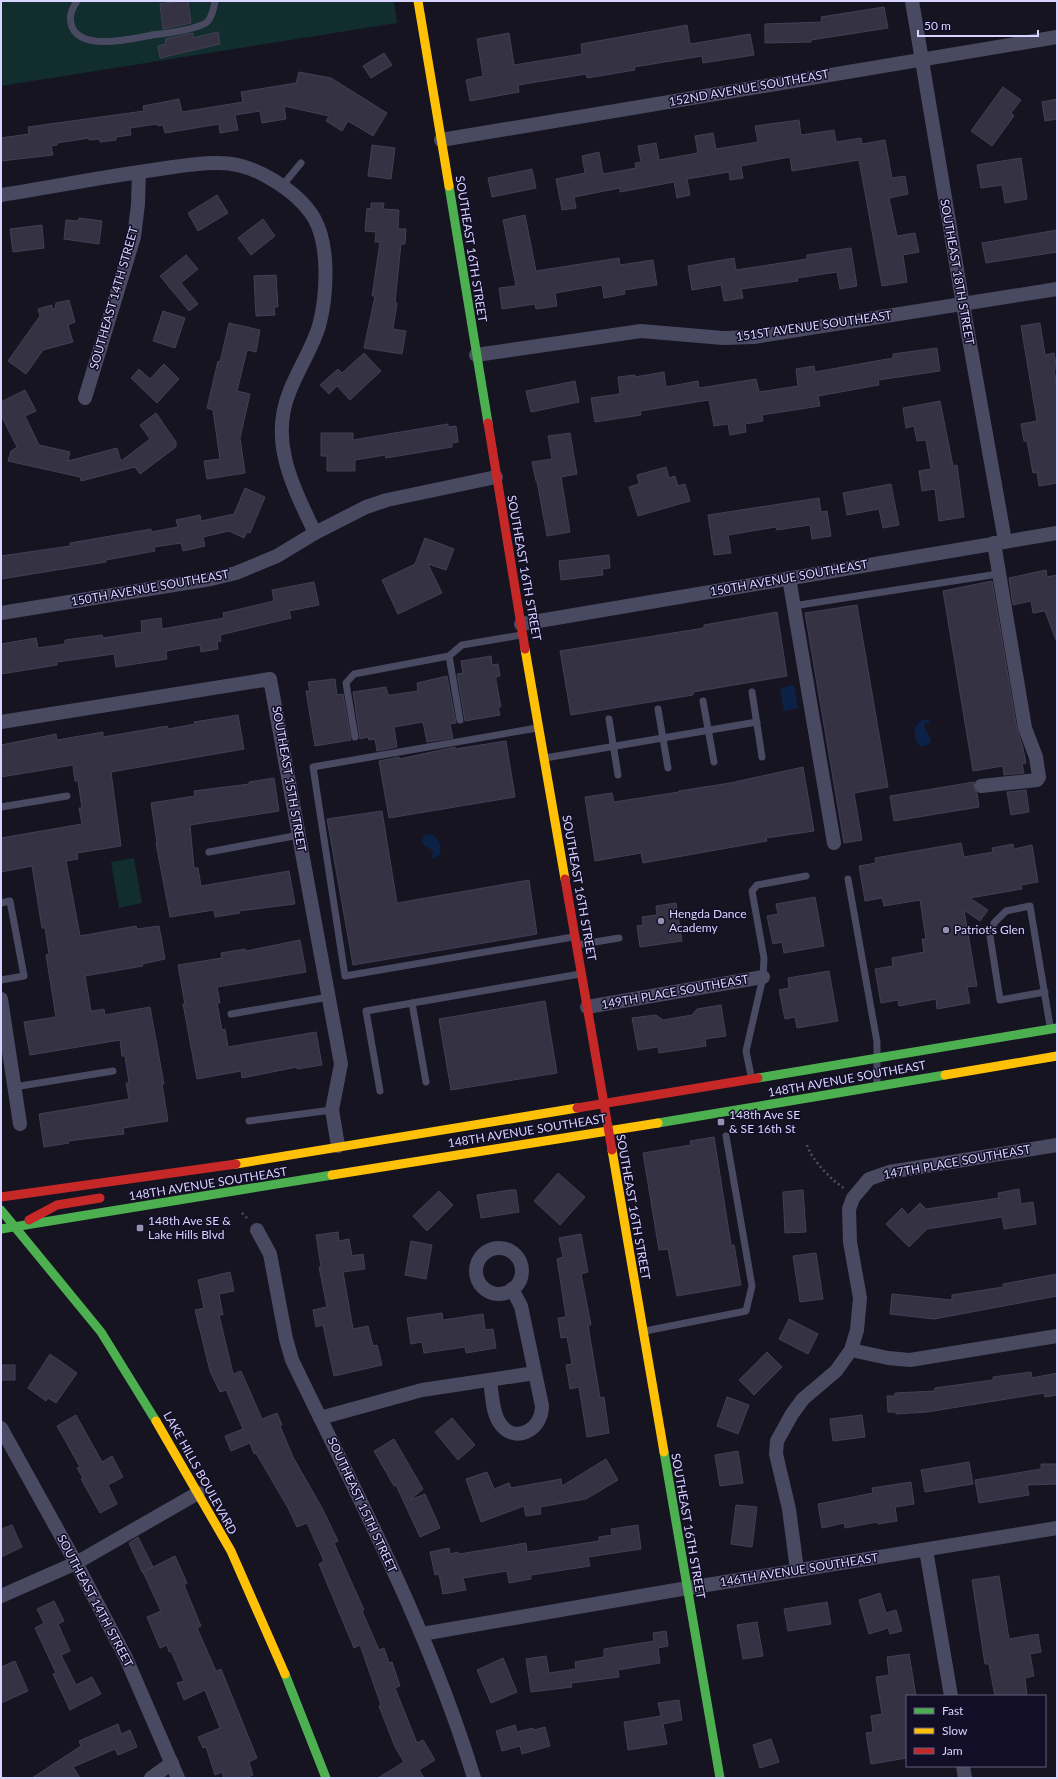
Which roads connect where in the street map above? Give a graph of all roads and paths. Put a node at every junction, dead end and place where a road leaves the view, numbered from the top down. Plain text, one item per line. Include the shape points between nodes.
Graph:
1 (76, 1) edge
2 (215, 1) edge
3 (418, 1) edge
4 (912, 1) edge
5 (1057, 37) edge
6 (922, 58) junction
7 (441, 140) junction
8 (301, 163) dead end
9 (139, 172) junction
10 (282, 186) junction
11 (1, 195) edge
12 (1057, 289) edge
13 (963, 305) junction
14 (476, 355) junction
15 (85, 398) dead end
16 (496, 477) junction
17 (315, 533) junction
18 (1057, 533) edge
19 (1000, 542) junction
20 (998, 574) junction
21 (789, 578) junction
22 (794, 606) junction
23 (1, 613) edge
24 (522, 629) junction
25 (449, 656) junction
26 (752, 692) dead end
27 (703, 701) dead end
28 (658, 709) dead end
29 (609, 719) dead end
30 (460, 720) dead end
31 (1, 722) edge
32 (756, 722) junction
33 (539, 728) junction
34 (708, 730) junction
35 (356, 737) dead end
36 (663, 737) junction
37 (613, 746) junction
38 (762, 757) dead end
39 (544, 758) junction
40 (714, 762) dead end
41 (668, 768) dead end
42 (618, 775) dead end
43 (981, 786) dead end
44 (67, 796) dead end
45 (1, 808) edge
46 (299, 835) junction
47 (834, 843) dead end
48 (209, 852) dead end
49 (806, 876) dead end
50 (848, 879) dead end
51 (1, 903) edge
52 (619, 938) dead end
53 (576, 941) junction
54 (581, 974) junction
55 (763, 977) junction
56 (1, 980) edge
57 (1045, 992) junction
58 (329, 997) junction
59 (1, 999) edge
60 (412, 1003) junction
61 (587, 1007) junction
62 (231, 1014) dead end
63 (1054, 1028) edge
64 (1057, 1056) edge
65 (877, 1058) junction
66 (113, 1071) dead end
67 (751, 1079) junction
68 (426, 1082) dead end
69 (877, 1085) junction
70 (14, 1087) junction
71 (380, 1091) dead end
72 (603, 1103) junction
73 (332, 1110) junction
74 (249, 1121) dead end
75 (20, 1124) dead end
76 (607, 1131) junction
77 (726, 1136) dead end
78 (807, 1145) dead end
79 (1057, 1145) edge
80 (338, 1146) junction
81 (200, 1170) junction
82 (178, 1183) dead end
83 (859, 1191) junction
84 (1, 1196) edge
85 (111, 1196) dead end
86 (1, 1210) edge
87 (15, 1227) junction
88 (1, 1229) edge
89 (257, 1230) dead end
90 (512, 1289) dead end
91 (642, 1331) junction
92 (1057, 1336) edge
93 (851, 1350) junction
94 (535, 1373) junction
95 (490, 1380) junction
96 (320, 1418) junction
97 (1, 1428) edge
98 (198, 1493) junction
99 (1057, 1528) edge
100 (926, 1550) junction
101 (76, 1563) junction
102 (797, 1570) junction
103 (687, 1588) junction
104 (1, 1596) edge
105 (422, 1634) junction
106 (951, 1695) edge
107 (172, 1763) junction
108 (963, 1767) edge
109 (151, 1778) edge
110 (178, 1778) edge
111 (326, 1778) edge
112 (474, 1778) edge
113 (720, 1778) edge
114 (965, 1778) edge

1 - 2 lane via 70,20 76,34 82,39 116,41 200,25 207,22 214,10
3 - 7 street, SOUTHEAST 16TH STREET
4 - 6 street, SOUTHEAST 18TH STREET
5 - 6 street, 152ND AVENUE SOUTHEAST
6 - 7 street, 152ND AVENUE SOUTHEAST
6 - 13 street, SOUTHEAST 18TH STREET
7 - 14 street, SOUTHEAST 16TH STREET
8 - 10 lane
9 - 10 street via 221,163 261,173
9 - 11 street
9 - 15 street, SOUTHEAST 14TH STREET via 134,237
10 - 17 street via 306,207 315,219 325,263 326,290 318,327 288,395 281,439 289,477
12 - 13 street, 151ST AVENUE SOUTHEAST
13 - 14 street, 151ST AVENUE SOUTHEAST via 754,337 723,338 641,331
13 - 19 street, SOUTHEAST 18TH STREET
14 - 16 street, SOUTHEAST 16TH STREET
16 - 17 street, 150TH AVENUE SOUTHEAST via 387,500 366,507
16 - 24 street, SOUTHEAST 16TH STREET
17 - 23 street, 150TH AVENUE SOUTHEAST via 277,556 236,573
18 - 19 street, 150TH AVENUE SOUTHEAST
19 - 20 street, SOUTHEAST 18TH STREET
19 - 21 street, 150TH AVENUE SOUTHEAST
20 - 22 lane
20 - 43 street, SOUTHEAST 18TH STREET via 1025,728 1036,757 1039,777 1037,780
21 - 22 street
21 - 24 street, 150TH AVENUE SOUTHEAST
22 - 47 street
24 - 25 lane via 462,645
24 - 33 street, SOUTHEAST 16TH STREET
25 - 30 lane
25 - 35 lane via 354,674 346,683
26 - 32 lane
27 - 34 lane
28 - 36 lane
29 - 37 lane
31 - 46 street, SOUTHEAST 15TH STREET via 270,679
32 - 34 lane
32 - 38 lane
33 - 39 street, SOUTHEAST 16TH STREET
33 - 53 lane via 313,767 345,976
34 - 36 lane
34 - 40 lane
36 - 37 lane
36 - 41 lane
37 - 39 lane
37 - 42 lane
39 - 53 street, SOUTHEAST 16TH STREET
44 - 45 lane
46 - 48 lane
46 - 58 street, SOUTHEAST 15TH STREET
49 - 55 lane via 757,885 752,891 764,958
50 - 65 lane via 877,1042
51 - 56 lane via 10,901 24,976
52 - 53 lane
53 - 54 street, SOUTHEAST 16TH STREET
54 - 60 lane
54 - 61 street, SOUTHEAST 16TH STREET
55 - 61 street, 149TH PLACE SOUTHEAST
55 - 67 lane via 746,1052
57 - 57 lane via 1000,1000 990,936 994,923 1006,911 1030,906
57 - 63 lane
58 - 62 lane
58 - 73 street, SOUTHEAST 15TH STREET via 341,1064
59 - 70 street
60 - 68 lane
60 - 71 lane via 366,1011
61 - 72 street, SOUTHEAST 16TH STREET
63 - 65 street, 148TH AVENUE SOUTHEAST
64 - 69 street, 148TH AVENUE SOUTHEAST
65 - 67 street, 148TH AVENUE SOUTHEAST
65 - 69 lane
66 - 70 lane
67 - 72 street, 148TH AVENUE SOUTHEAST
69 - 76 street, 148TH AVENUE SOUTHEAST
70 - 75 street
72 - 76 street, SOUTHEAST 16TH STREET
72 - 80 street, 148TH AVENUE SOUTHEAST
73 - 74 lane
73 - 80 street, SOUTHEAST 15TH STREET
76 - 87 street, 148TH AVENUE SOUTHEAST
76 - 91 street, SOUTHEAST 16TH STREET
77 - 91 lane via 752,1286 746,1311
78 - 83 path via 816,1161 841,1186
79 - 83 street, 147TH PLACE SOUTHEAST via 889,1172 869,1180
80 - 81 street, 148TH AVENUE SOUTHEAST
81 - 82 street
81 - 84 street, 148TH AVENUE SOUTHEAST
83 - 93 street via 849,1209 848,1218 860,1298 857,1330
85 - 87 street via 57,1205
86 - 87 street, LAKE HILLS BOULEVARD
87 - 88 street, 148TH AVENUE SOUTHEAST
87 - 98 street, LAKE HILLS BOULEVARD via 100,1332 123,1365
89 - 96 street, SOUTHEAST 15TH STREET via 270,1254 292,1360
90 - 94 street via 521,1306
91 - 103 street, SOUTHEAST 16TH STREET
92 - 93 street via 910,1360
93 - 102 street via 836,1371 803,1399 777,1441 776,1454 789,1508
94 - 95 street
94 - 95 street via 542,1414 535,1427 522,1433 507,1430 497,1420
95 - 96 street via 422,1390
96 - 105 street, SOUTHEAST 15TH STREET
97 - 101 street, SOUTHEAST 14TH STREET
98 - 101 street
98 - 111 street, LAKE HILLS BOULEVARD via 230,1551 268,1633
99 - 100 street, 146TH AVENUE SOUTHEAST
100 - 102 street, 146TH AVENUE SOUTHEAST
100 - 106 street
101 - 104 street
101 - 107 street, SOUTHEAST 14TH STREET via 126,1658
102 - 103 street, 146TH AVENUE SOUTHEAST
103 - 105 street, 146TH AVENUE SOUTHEAST
103 - 113 street, SOUTHEAST 16TH STREET
105 - 112 street, SOUTHEAST 15TH STREET via 454,1716
107 - 109 street
107 - 110 street, SOUTHEAST 14TH STREET
108 - 114 street

